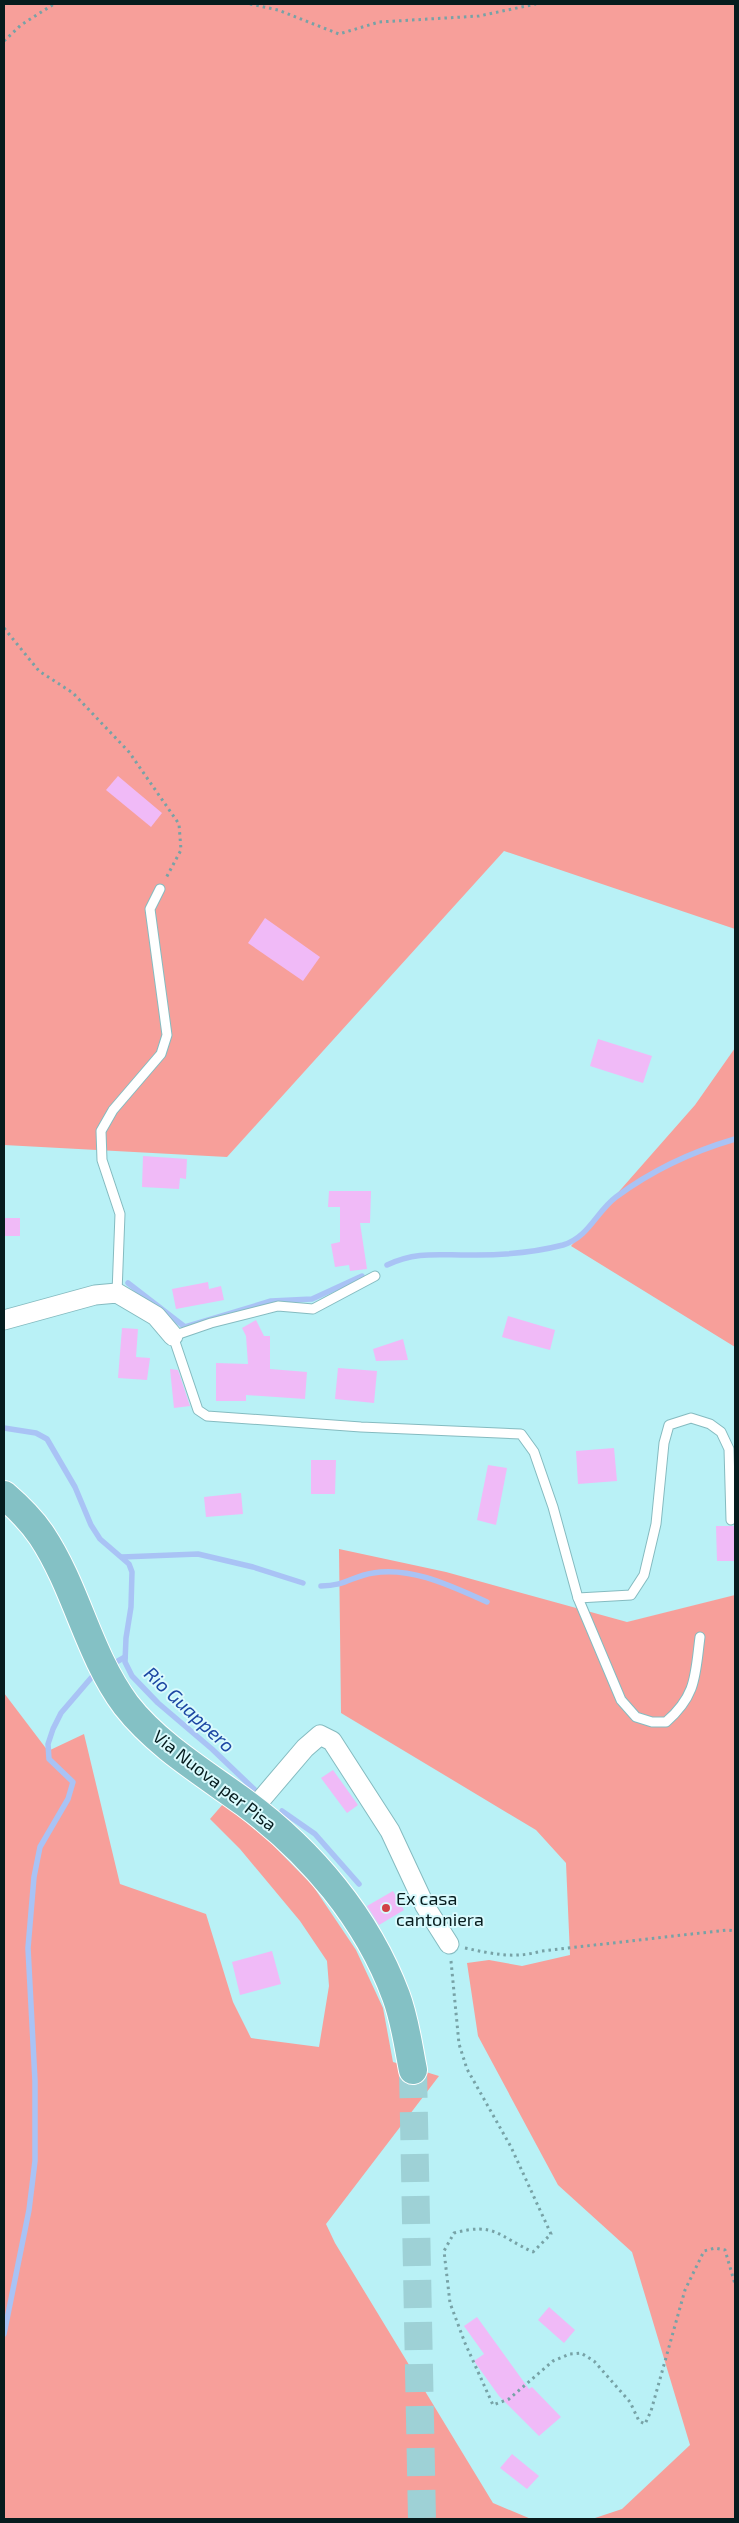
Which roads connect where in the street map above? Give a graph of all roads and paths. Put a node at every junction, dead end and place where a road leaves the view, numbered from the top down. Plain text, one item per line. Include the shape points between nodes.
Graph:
1 (54, 4) edge
2 (250, 4) edge
3 (536, 4) edge
4 (4, 40) edge
5 (4, 628) edge
6 (160, 889) joint
7 (375, 1276) dead end
8 (117, 1293) junction
9 (4, 1320) edge
10 (173, 1336) junction
11 (4, 1495) edge
12 (731, 1520) dead end
13 (578, 1598) junction
14 (700, 1637) dead end
15 (253, 1809) junction
16 (735, 1931) edge
17 (449, 1944) junction
18 (413, 2070) tunnel mouth
19 (735, 2284) edge

1 - 4 path
2 - 3 path via 278,10 339,34 379,22 479,16
5 - 6 path via 39,671 73,693 129,752 179,824 181,850
6 - 8 lane via 150,909 167,1035 161,1054 113,1110 102,1130 102,1160 120,1214
7 - 10 lane via 313,1309 278,1306
8 - 9 street via 95,1295
8 - 10 street via 156,1316
10 - 13 lane via 198,1410 207,1416 389,1429 521,1434 534,1452
11 - 15 main road, Via Nuova per Pisa via 52,1551 102,1665 127,1705 165,1743
12 - 13 lane via 728,1449 721,1432 710,1424 691,1418 669,1425 664,1443 656,1524 644,1575 630,1595
13 - 14 lane via 621,1700 636,1717 666,1722 682,1708 693,1687
15 - 17 street via 304,1748 320,1735 332,1741 390,1831 424,1906
15 - 18 main road, Via Nuova per Pisa via 311,1859 358,1922 396,1997
16 - 17 path via 542,1951 521,1957
17 - 19 path via 459,2044 468,2069 511,2147 551,2234 533,2252 496,2231 475,2228 454,2233 444,2251 450,2303 493,2405 509,2399 553,2361 581,2353 594,2361 630,2402 639,2421 645,2424 685,2290 704,2251 725,2250

